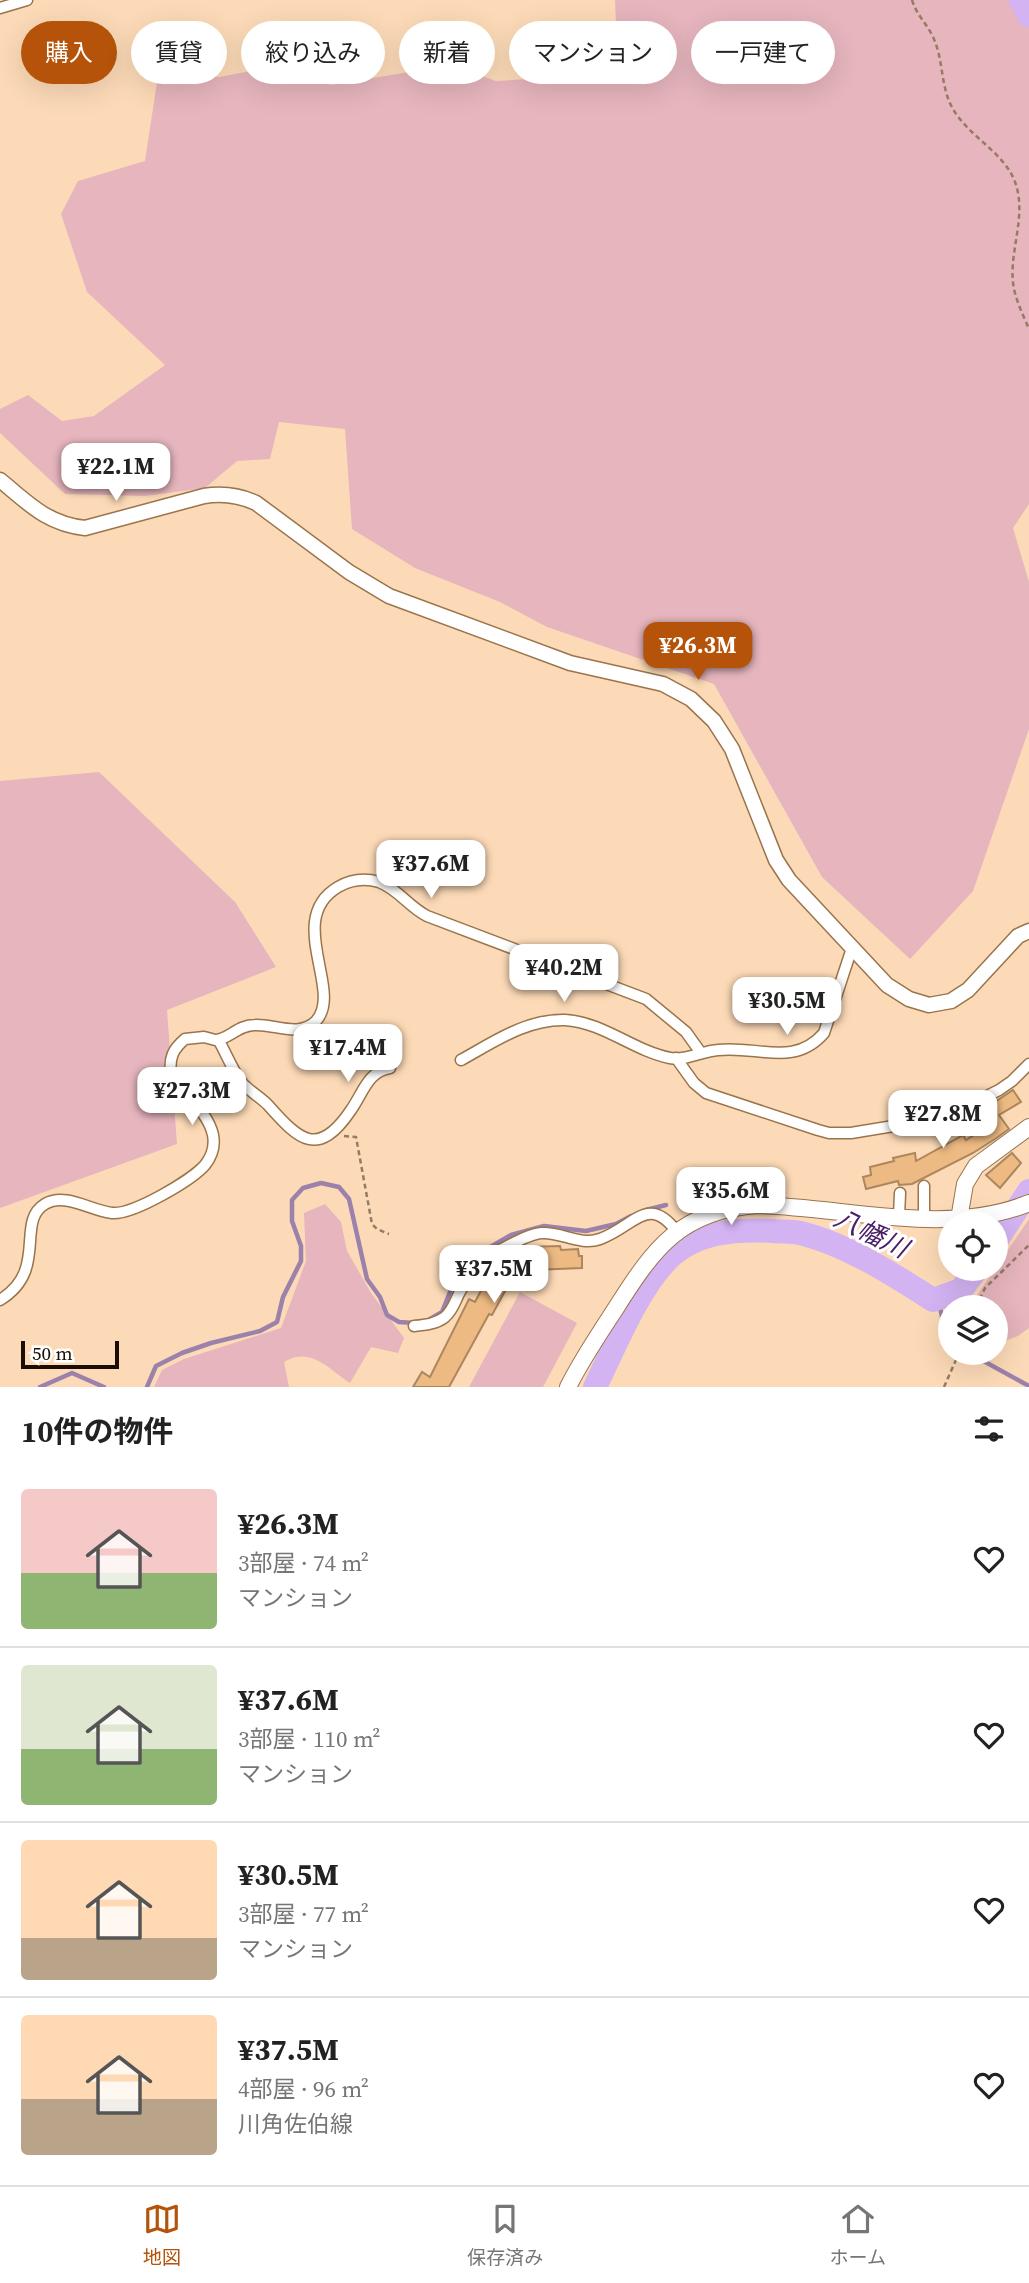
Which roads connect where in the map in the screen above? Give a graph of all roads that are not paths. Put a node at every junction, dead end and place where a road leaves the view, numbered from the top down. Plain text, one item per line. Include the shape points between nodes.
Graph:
1 (27, 0) edge
2 (0, 8) edge
3 (0, 480) edge
4 (1029, 931) edge
5 (852, 948) junction
6 (216, 1040) junction
7 (701, 1053) junction
8 (676, 1059) junction
9 (461, 1060) dead end
10 (1029, 1064) edge
11 (390, 1068) dead end
12 (1029, 1126) edge
13 (924, 1186) dead end
14 (900, 1193) dead end
15 (1029, 1203) edge
16 (961, 1211) edge
17 (1004, 1211) edge
18 (899, 1216) junction
19 (925, 1218) junction
20 (938, 1218) edge
21 (677, 1232) junction
22 (0, 1300) edge
23 (414, 1326) dead end
24 (568, 1387) edge

1 - 2 street
3 - 5 street via 46,517 85,528 204,496 243,497 389,596 570,663 663,684 691,699 714,720 732,749 772,850 789,880
4 - 5 street via 1018,936 968,990 929,1005 887,985
5 - 7 street via 829,1023 816,1042 795,1052 722,1049
6 - 7 street via 254,1025 301,1030 311,1026 323,1009 316,915 332,891 359,880 379,882 427,916 646,999 686,1032
6 - 11 street via 241,1081 291,1131 312,1140 323,1138 347,1116 374,1073
6 - 22 street via 185,1040 177,1045 169,1063 176,1082 211,1129 213,1148 205,1165 143,1206 123,1213 67,1201 48,1202 34,1216 22,1281
7 - 8 street
8 - 9 street via 564,1020 522,1026
8 - 10 street via 706,1093 840,1134 951,1115 1006,1086
12 - 16 main road via 976,1166 965,1184
13 - 19 street
14 - 18 street
15 - 17 main road
18 - 19 main road
18 - 21 main road via 742,1206 712,1213
19 - 20 main road
21 - 23 street via 663,1215 650,1213 591,1241 549,1234 530,1237 479,1264 446,1316
21 - 24 main road via 640,1271

